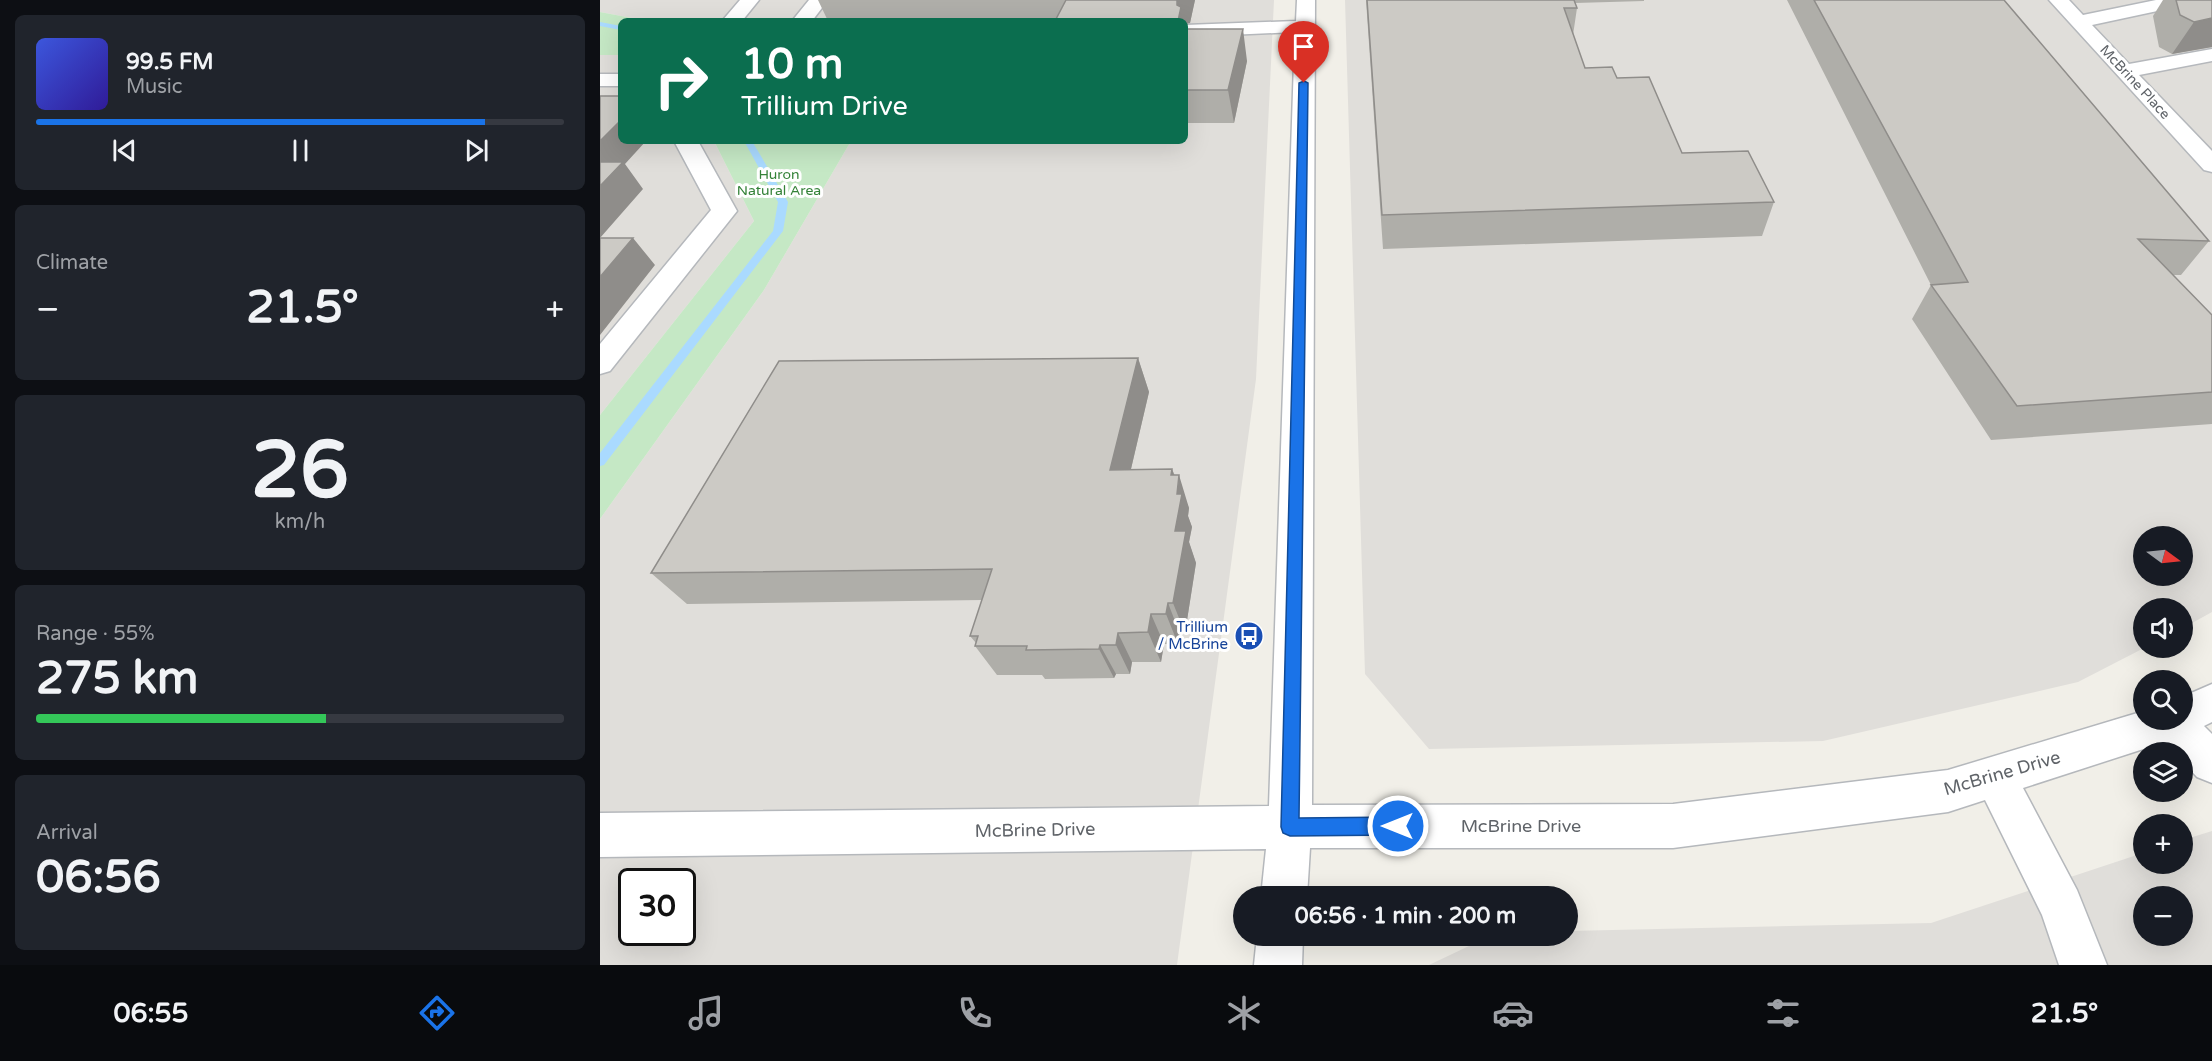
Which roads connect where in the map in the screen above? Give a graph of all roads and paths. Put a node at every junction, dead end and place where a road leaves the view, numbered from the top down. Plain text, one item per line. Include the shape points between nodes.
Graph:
1 (750, 0) edge
2 (819, 0) edge
3 (2058, 0) edge
4 (2182, 0) edge
5 (1306, 13) edge
6 (735, 18) edge
7 (804, 18) edge
8 (2079, 22) junction
9 (1188, 30) edge
10 (2212, 56) edge
11 (2125, 71) junction
12 (600, 80) edge
13 (618, 80) edge
14 (688, 144) edge
15 (2212, 165) edge
16 (600, 364) edge
17 (2212, 702) edge
18 (2193, 712) edge
19 (2144, 730) edge
20 (2185, 730) edge
21 (2212, 763) edge
22 (1995, 776) junction
23 (1290, 827) junction
24 (600, 835) edge
25 (1285, 886) edge
26 (1279, 946) edge
27 (1278, 965) edge
28 (2083, 965) edge

1 - 6 street
2 - 7 street
3 - 8 street, McBrine Place
4 - 8 street
5 - 9 street
5 - 23 street
8 - 11 street, McBrine Place
10 - 11 street
11 - 15 street, McBrine Place
12 - 13 street
14 - 16 street via 724,211
17 - 18 street, McBrine Drive
19 - 22 street, McBrine Drive
20 - 21 street
22 - 23 street, McBrine Drive via 1948,791 1673,826
22 - 28 street via 2061,906
23 - 24 street, McBrine Drive
23 - 25 street
26 - 27 street

